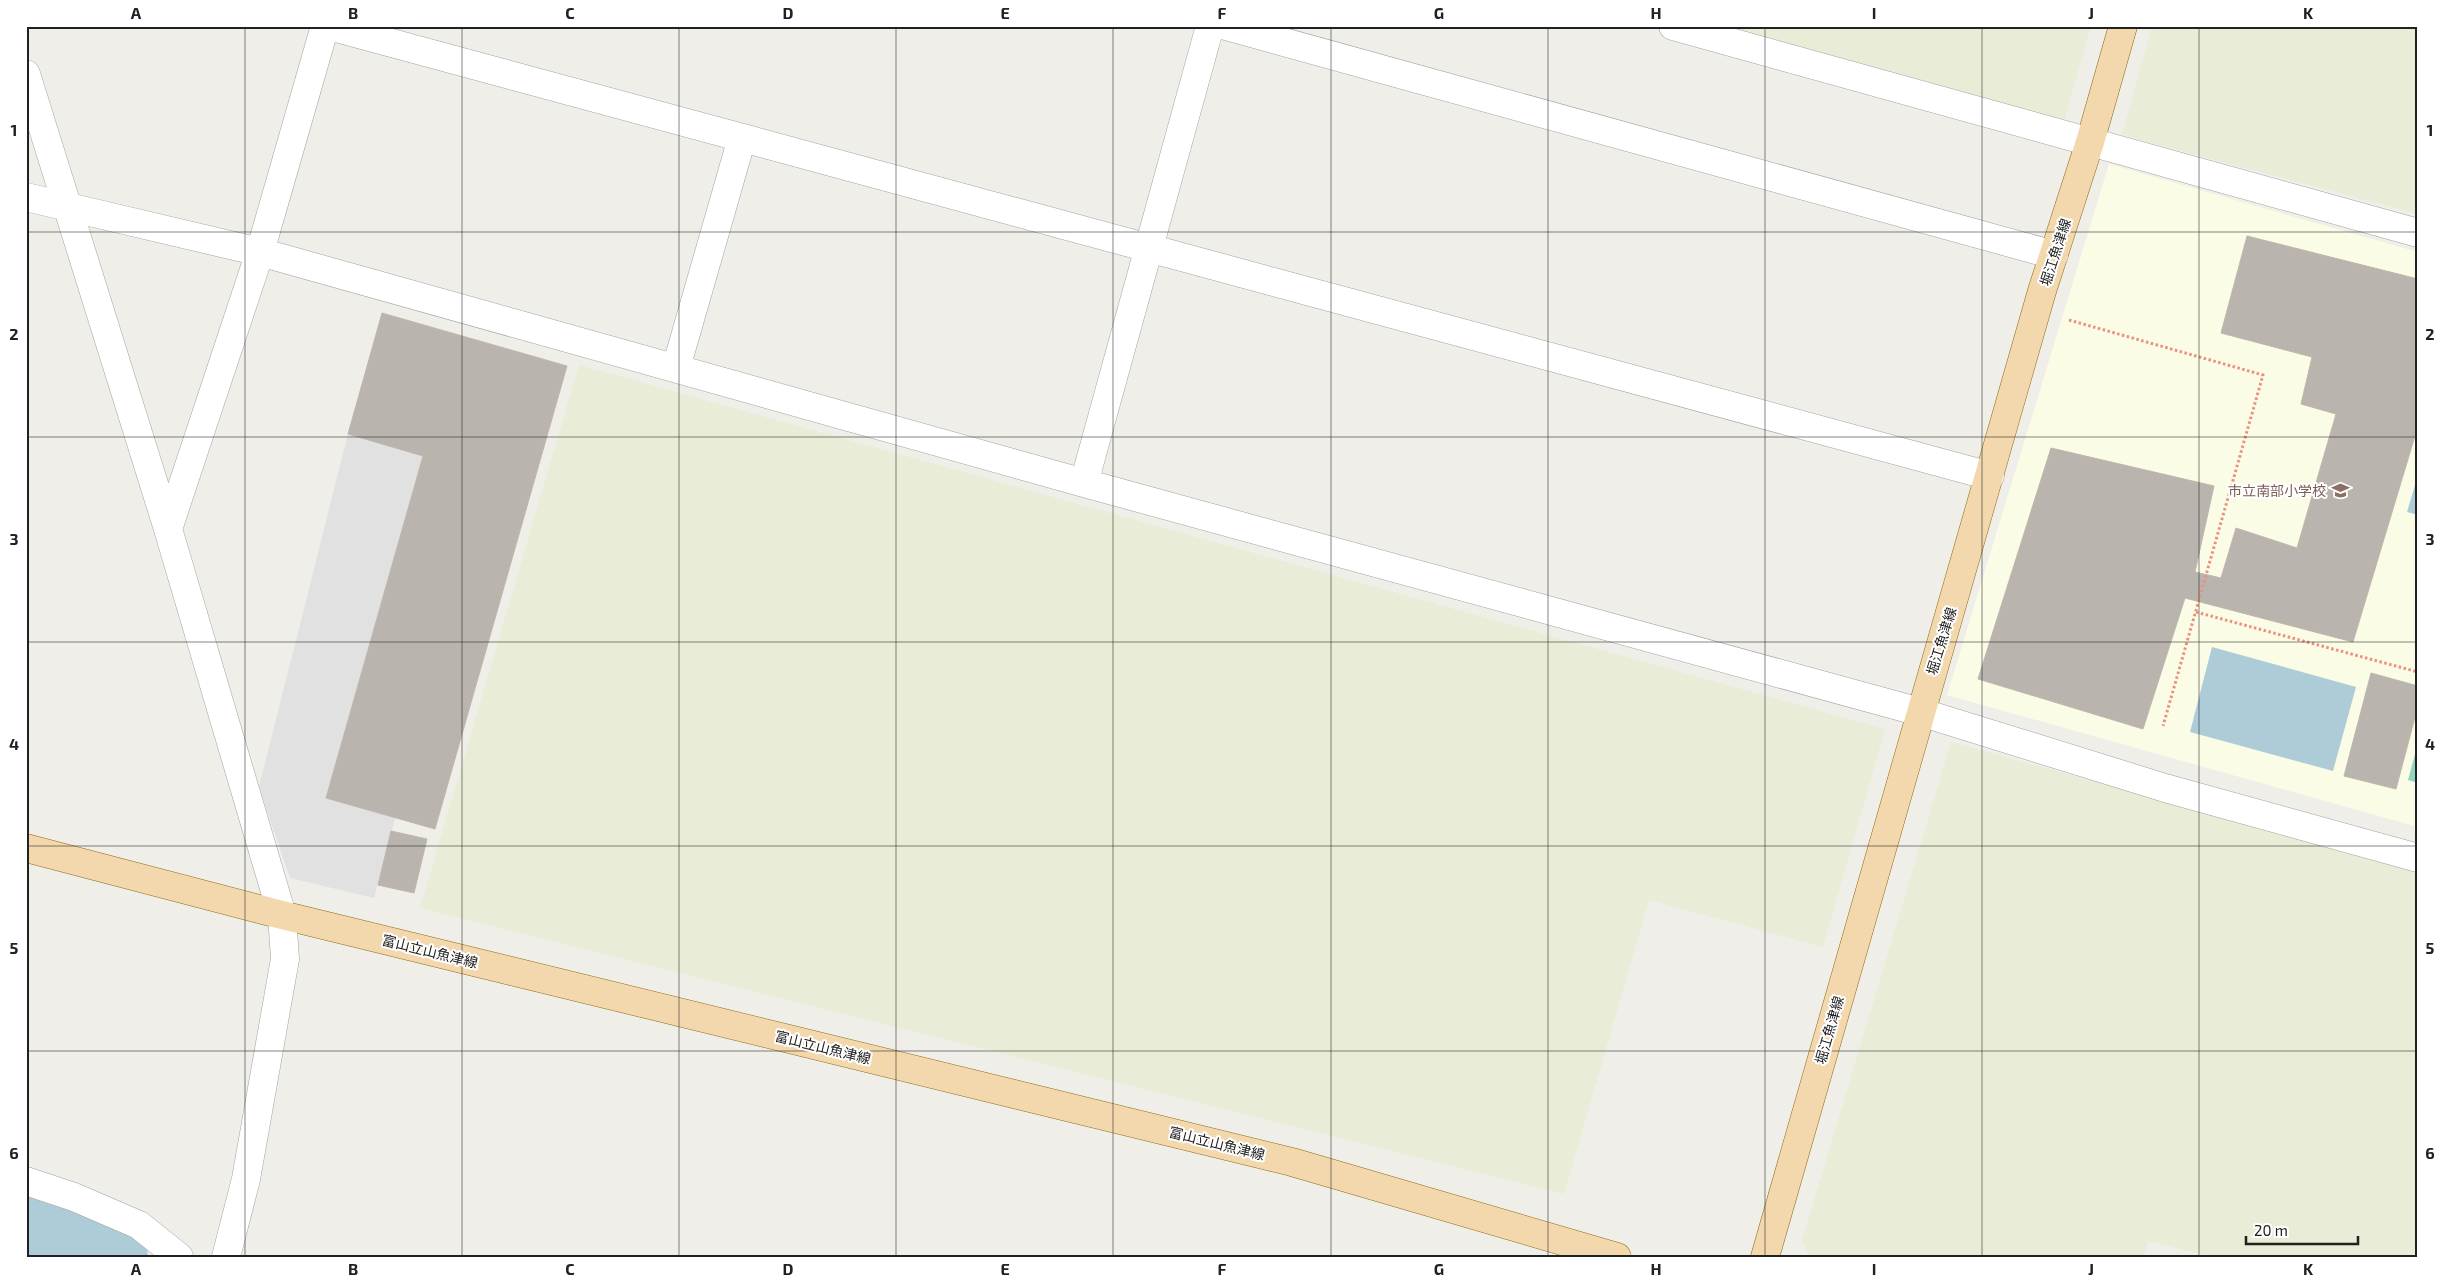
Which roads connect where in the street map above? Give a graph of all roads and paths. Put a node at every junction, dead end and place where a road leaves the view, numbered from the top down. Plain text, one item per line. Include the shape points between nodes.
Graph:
1 (327, 26) edge
2 (1210, 26) edge
3 (1226, 26) edge
4 (1673, 26) edge
5 (2123, 26) edge
6 (26, 74) edge
7 (742, 138) junction
8 (2090, 142) junction
9 (26, 197) edge
10 (68, 208) junction
11 (2418, 233) edge
12 (1150, 248) junction
13 (260, 252) junction
14 (2054, 255) junction
15 (2037, 310) junction
16 (676, 368) junction
17 (1990, 476) junction
18 (1084, 483) junction
19 (168, 529) junction
20 (2196, 612) junction
21 (2418, 672) edge
22 (1920, 712) junction
23 (2163, 726) dead end
24 (26, 848) edge
25 (2418, 858) edge
26 (282, 915) junction
27 (26, 1181) edge
28 (179, 1257) edge
29 (226, 1257) edge
30 (1617, 1257) edge
31 (1765, 1257) edge

1 - 7 street
1 - 13 street
2 - 12 street
3 - 14 street
4 - 8 street
5 - 8 main road, 堀江魚津線
6 - 10 street
7 - 12 street
7 - 16 street
8 - 11 street
8 - 14 main road, 堀江魚津線
9 - 10 street
10 - 13 street
10 - 19 street
12 - 17 street
12 - 18 street
13 - 16 street
13 - 19 street
14 - 15 main road, 堀江魚津線
15 - 17 main road, 堀江魚津線
15 - 20 path via 2263,375
16 - 18 street
17 - 22 main road, 堀江魚津線
18 - 22 street
19 - 26 street
20 - 21 path
20 - 23 path
22 - 25 street via 2165,788
22 - 31 main road, 堀江魚津線
24 - 26 main road, 富山立山魚津線
26 - 29 street via 285,959 246,1179
26 - 30 main road, 富山立山魚津線 via 1292,1162
27 - 28 street via 74,1197 139,1225

